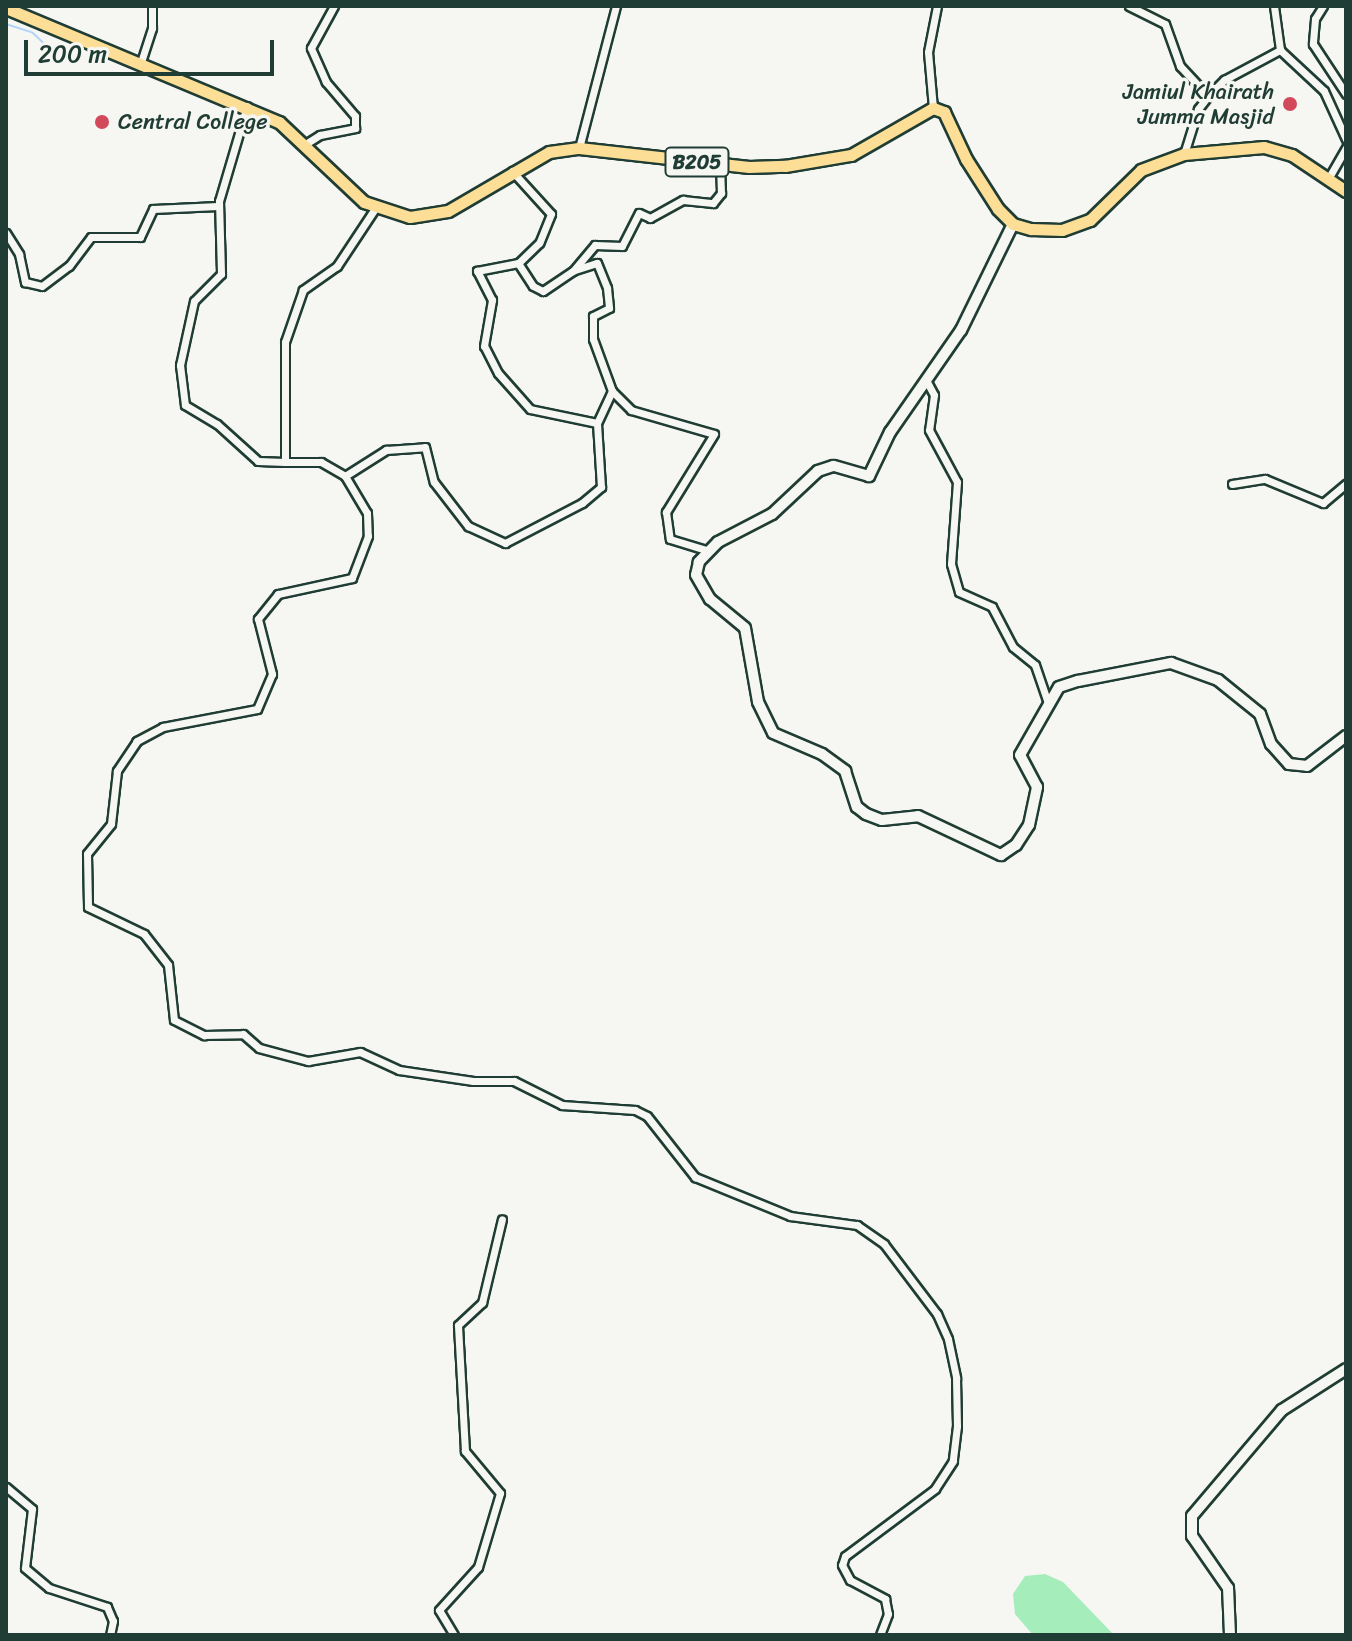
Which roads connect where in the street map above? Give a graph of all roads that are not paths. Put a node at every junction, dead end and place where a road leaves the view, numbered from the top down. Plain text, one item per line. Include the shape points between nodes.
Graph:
1 (152, 6) edge
2 (334, 6) edge
3 (616, 6) edge
4 (937, 6) edge
5 (1129, 6) edge
6 (1274, 6) edge
7 (1323, 6) edge
8 (6, 8) edge
9 (1280, 50) junction
10 (141, 62) junction
11 (1346, 94) edge
12 (1208, 96) junction
13 (247, 106) junction
14 (933, 108) junction
15 (1346, 124) edge
16 (1345, 130) edge
17 (1346, 139) edge
18 (307, 143) junction
19 (579, 148) junction
20 (1346, 148) edge
21 (1184, 154) junction
22 (720, 164) junction
23 (512, 171) junction
24 (1328, 179) junction
25 (1346, 191) edge
26 (218, 206) junction
27 (376, 207) junction
28 (1013, 224) junction
29 (6, 233) edge
30 (518, 263) junction
31 (573, 271) junction
32 (926, 380) junction
33 (612, 391) junction
34 (597, 423) junction
35 (285, 462) junction
36 (345, 476) junction
37 (1232, 484) dead end
38 (1346, 484) edge
39 (707, 550) junction
40 (1048, 703) junction
41 (1346, 736) edge
42 (502, 1219) dead end
43 (1346, 1369) edge
44 (6, 1487) edge
45 (110, 1635) edge
46 (454, 1635) edge
47 (880, 1635) edge
48 (1230, 1635) edge

1 - 10 street via 152,28
2 - 18 street via 311,48 326,82 355,116 355,128
3 - 19 street
4 - 14 street via 928,52
5 - 12 street via 1165,24 1180,66
6 - 9 street
7 - 11 street via 1315,19 1313,44
8 - 10 main road, B205
9 - 12 street via 1224,80
9 - 16 street via 1324,91
10 - 13 main road, B205
12 - 21 street via 1198,109
13 - 18 main road, B205
13 - 26 street
14 - 22 main road, B205 via 851,155 785,166
14 - 28 main road via 944,112 973,173
15 - 16 street
16 - 17 street
18 - 27 main road, B205 via 364,202
19 - 22 main road, B205
19 - 23 main road, B205 via 549,152
20 - 24 street
21 - 24 main road via 1264,147 1292,155
21 - 28 main road via 1141,170 1090,220 1062,230
22 - 31 street via 721,193 713,203 683,200 650,218 639,213 622,246 595,245
23 - 27 main road, B205 via 439,215 410,217
23 - 30 street via 551,214 539,243
24 - 25 main road
26 - 29 street via 153,209 140,237 91,237 69,266 42,286 25,282 19,254
26 - 35 street via 221,274 194,301 180,365 185,405 217,424 258,461
27 - 35 street via 337,266 303,290 285,342
28 - 32 street via 961,330
30 - 31 street via 533,286 543,291
30 - 34 street via 477,271 492,300 484,346 491,362 530,409
31 - 33 street via 597,263 605,273 609,308 593,316 593,339
32 - 39 street via 890,432 869,476 833,466 818,471 772,514
32 - 40 street via 934,395 929,430 957,482 951,564 959,592 992,607 1013,647 1035,665
33 - 34 street
33 - 39 street via 631,410 714,434 666,512 670,539
34 - 36 street via 601,487 513,544 468,526 434,482 425,447 386,450
35 - 36 street via 321,462
36 - 47 street via 367,513 368,536 352,578 278,594 258,619 272,674 257,709 163,727 137,741 117,771 111,824 87,854 88,907 144,934 168,965 174,1020 204,1035 243,1034 259,1048 308,1061 360,1052 407,1071 514,1081 562,1105 635,1110 647,1116 695,1177 790,1216 857,1225 884,1244 937,1314 948,1339 957,1426 953,1461 935,1489 845,1556 842,1565 850,1580 885,1599 888,1614
37 - 38 street via 1265,479 1323,503
39 - 40 street via 696,575 710,599 745,628 758,702 773,733 822,754 845,771 857,807 866,814 882,820 918,816 1001,855 1016,845 1029,825 1037,787 1020,755
40 - 41 street via 1059,687 1171,663 1218,680 1240,695 1260,714 1271,744 1289,764 1307,766
42 - 46 street via 482,1303 458,1325 465,1451 500,1493 478,1567 439,1610
43 - 48 street via 1282,1410 1192,1516 1192,1536 1228,1588
44 - 45 street via 32,1509 25,1568 49,1588 107,1607 113,1621

